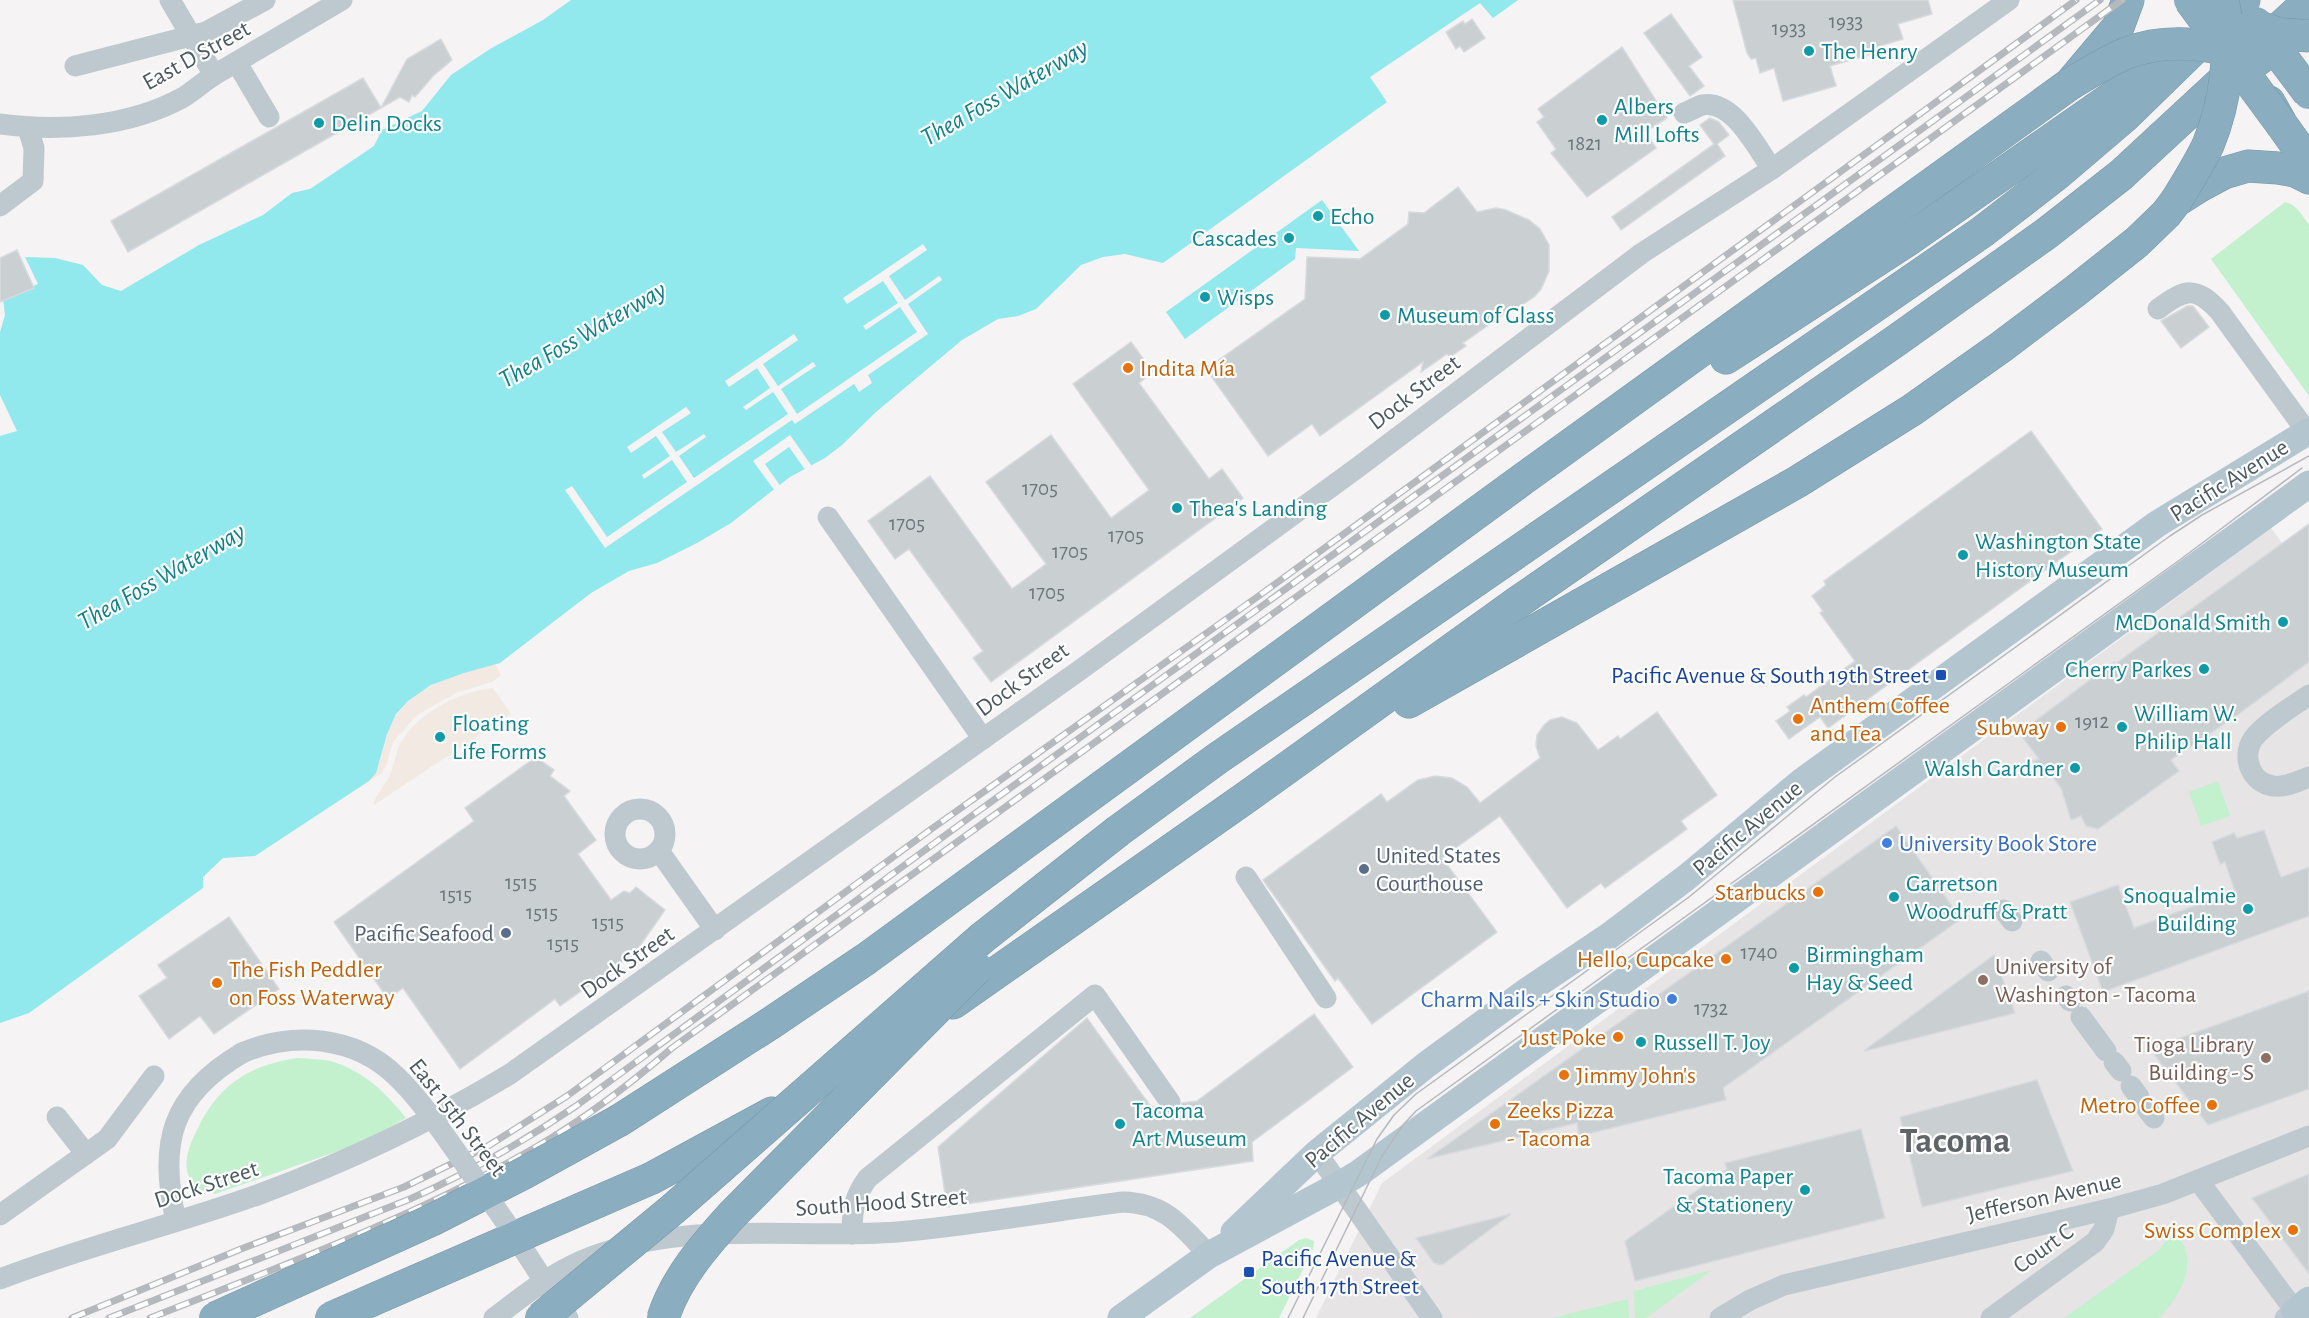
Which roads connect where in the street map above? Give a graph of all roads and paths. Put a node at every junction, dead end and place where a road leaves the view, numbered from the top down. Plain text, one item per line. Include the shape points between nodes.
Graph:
1 (170, 0) edge
2 (265, 0) edge
3 (342, 0) edge
4 (2009, 0) edge
5 (2128, 0) edge
6 (2190, 0) edge
7 (2309, 1) edge
8 (2229, 2) edge
9 (2260, 14) edge
10 (191, 36) junction
11 (2309, 36) edge
12 (2227, 50) junction
13 (2259, 59) junction
14 (237, 63) junction
15 (75, 66) dead end
16 (214, 75) junction
17 (2070, 84) junction
18 (2309, 94) edge
19 (1684, 113) dead end
20 (269, 117) dead end
21 (0, 124) edge
22 (2282, 125) junction
23 (28, 128) junction
24 (2309, 162) edge
25 (1772, 169) junction
26 (2309, 178) edge
27 (2176, 201) junction
28 (0, 206) edge
29 (2158, 309) dead end
30 (2308, 432) edge
31 (2309, 484) edge
32 (828, 517) dead end
33 (1280, 658) junction
34 (2309, 695) edge
35 (983, 739) junction
36 (2309, 777) edge
37 (1248, 796) junction
38 (1118, 831) junction
39 (658, 851) dead end
40 (1246, 877) dead end
41 (715, 930) junction
42 (2046, 968) dead end
43 (1326, 998) dead end
44 (154, 1076) dead end
45 (2130, 1085) dead end
46 (1170, 1102) dead end
47 (57, 1117) dead end
48 (2309, 1136) edge
49 (1317, 1153) junction
50 (86, 1155) junction
51 (652, 1178) junction
52 (2198, 1180) junction
53 (1339, 1185) junction
54 (2109, 1209) junction
55 (2, 1210) edge
56 (176, 1221) junction
57 (852, 1234) junction
58 (1209, 1255) junction
59 (0, 1279) edge
60 (544, 1280) junction
61 (2297, 1312) edge
62 (1429, 1317) edge
63 (215, 1318) edge
64 (331, 1318) edge
65 (381, 1318) edge
66 (494, 1318) edge
67 (527, 1318) edge
68 (541, 1318) edge
69 (568, 1318) edge
70 (663, 1318) edge
71 (1121, 1318) edge
72 (1720, 1318) edge
73 (1990, 1318) edge

1 - 10 street
2 - 10 street
3 - 14 street, East D Street
4 - 25 street, Dock Street
5 - 17 highway via 2118,27
6 - 12 highway, bridge
7 - 37 highway via 2121,175 2047,233 1518,602
8 - 9 highway
8 - 12 highway, bridge
8 - 33 highway via 2188,45 1905,242
8 - 38 highway via 2126,116 1982,232 1218,758
9 - 11 highway, bridge via 2291,35
9 - 13 highway, bridge
9 - 18 highway, bridge
10 - 15 street
10 - 16 street
12 - 13 highway, bridge
12 - 17 highway, bridge via 2177,43 2140,49
12 - 22 highway, bridge
12 - 27 highway, bridge via 2224,88 2207,147
13 - 18 highway, bridge via 2284,71
13 - 22 highway, bridge via 2265,92
14 - 16 street, East D Street
14 - 20 street
16 - 23 street, East D Street via 183,97 122,119
17 - 33 highway
19 - 25 street via 1702,105 1732,113
21 - 23 street
22 - 24 highway
23 - 28 street via 34,148 33,181
25 - 35 street, Dock Street via 1642,253 1357,468
26 - 27 highway via 2295,171 2248,166 2213,178
27 - 37 highway via 2137,242 2074,292 1941,391 1858,445
29 - 30 street via 2184,292 2207,298
30 - 49 main road, Pacific Avenue via 2157,524 1894,713 1801,782 1687,877 1426,1065
31 - 53 main road, Pacific Avenue
32 - 35 street
33 - 63 highway, bridge via 866,958 620,1120 432,1220
34 - 36 street via 2256,736 2247,753 2250,769 2261,782 2271,786
35 - 41 street, Dock Street
37 - 51 highway via 940,1012 754,1124
38 - 68 highway, bridge via 982,938 673,1209
38 - 70 highway, bridge via 732,1215 685,1272
39 - 41 street
40 - 43 street
41 - 56 street, Dock Street via 510,1074 428,1122 320,1171
42 - 45 street
44 - 50 street via 107,1139
46 - 57 street via 1095,995 868,1178 855,1200
47 - 50 street
48 - 52 street, Jefferson Avenue
49 - 53 street
49 - 58 main road, Pacific Avenue
50 - 55 street
51 - 64 highway, bridge
51 - 65 highway, bridge
52 - 54 street, Jefferson Avenue
52 - 61 street
53 - 58 main road, Pacific Avenue
53 - 62 street
54 - 72 street, Jefferson Avenue via 1784,1285
54 - 73 street, Court C via 2104,1229 2094,1242
56 - 59 street, Dock Street
56 - 60 street, East 15th Street, bridge via 167,1170 168,1149 174,1127 192,1095 206,1079 242,1053 270,1043 327,1041 363,1053 395,1074 428,1112
57 - 58 street, South Hood Street via 897,1232 1136,1202 1167,1214
57 - 60 street, South Hood Street via 708,1234 650,1240 601,1253
58 - 71 main road, Pacific Avenue
60 - 66 street, South Hood Street
60 - 67 street
60 - 69 street, East 15th Street

